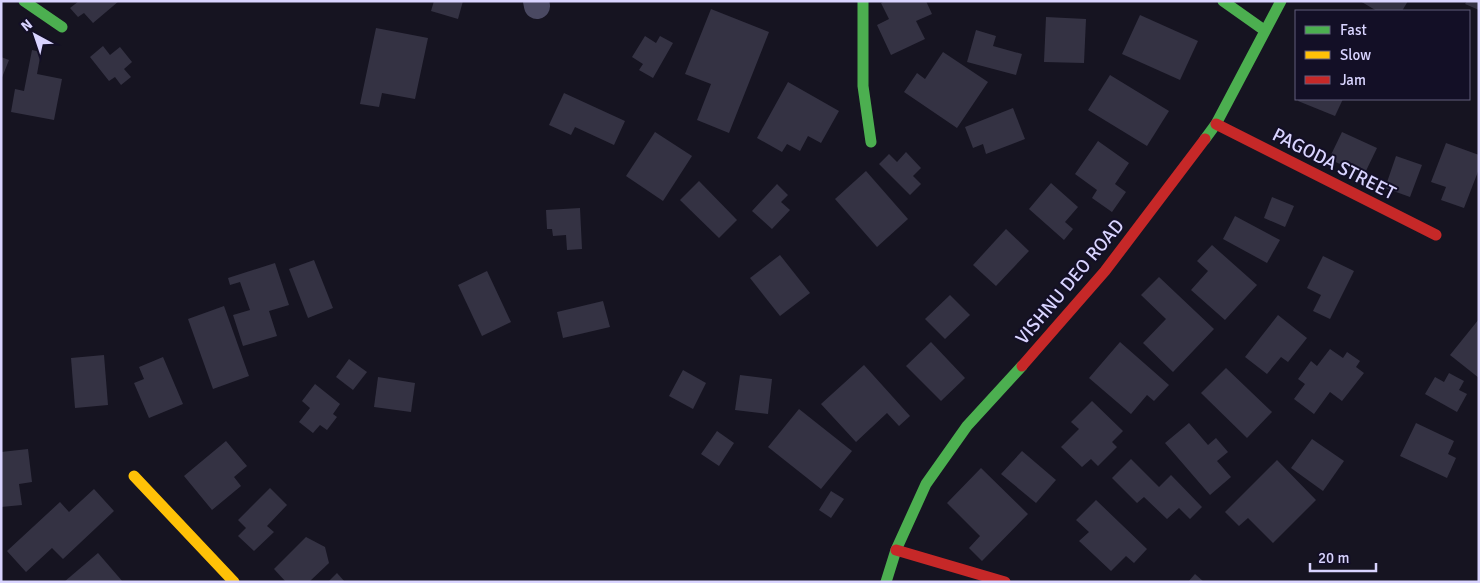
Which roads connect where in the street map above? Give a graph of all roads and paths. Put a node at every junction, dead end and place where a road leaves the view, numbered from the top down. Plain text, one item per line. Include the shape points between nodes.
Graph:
1 (24, 1) edge
2 (863, 1) edge
3 (1223, 1) edge
4 (1281, 1) edge
5 (62, 27) dead end
6 (1264, 30) junction
7 (1216, 124) junction
8 (871, 142) dead end
9 (1436, 235) dead end
10 (134, 476) dead end
11 (896, 550) junction
12 (234, 582) edge
13 (886, 582) edge
14 (1005, 582) edge

1 - 5 street
2 - 8 street via 863,86
3 - 6 street
4 - 6 street, VISHNU DEO ROAD
6 - 7 street, VISHNU DEO ROAD
7 - 9 street, PAGODA STREET
7 - 11 street, VISHNU DEO ROAD via 1105,271 967,426 926,484
10 - 12 street
11 - 13 street, VISHNU DEO ROAD
11 - 14 street

